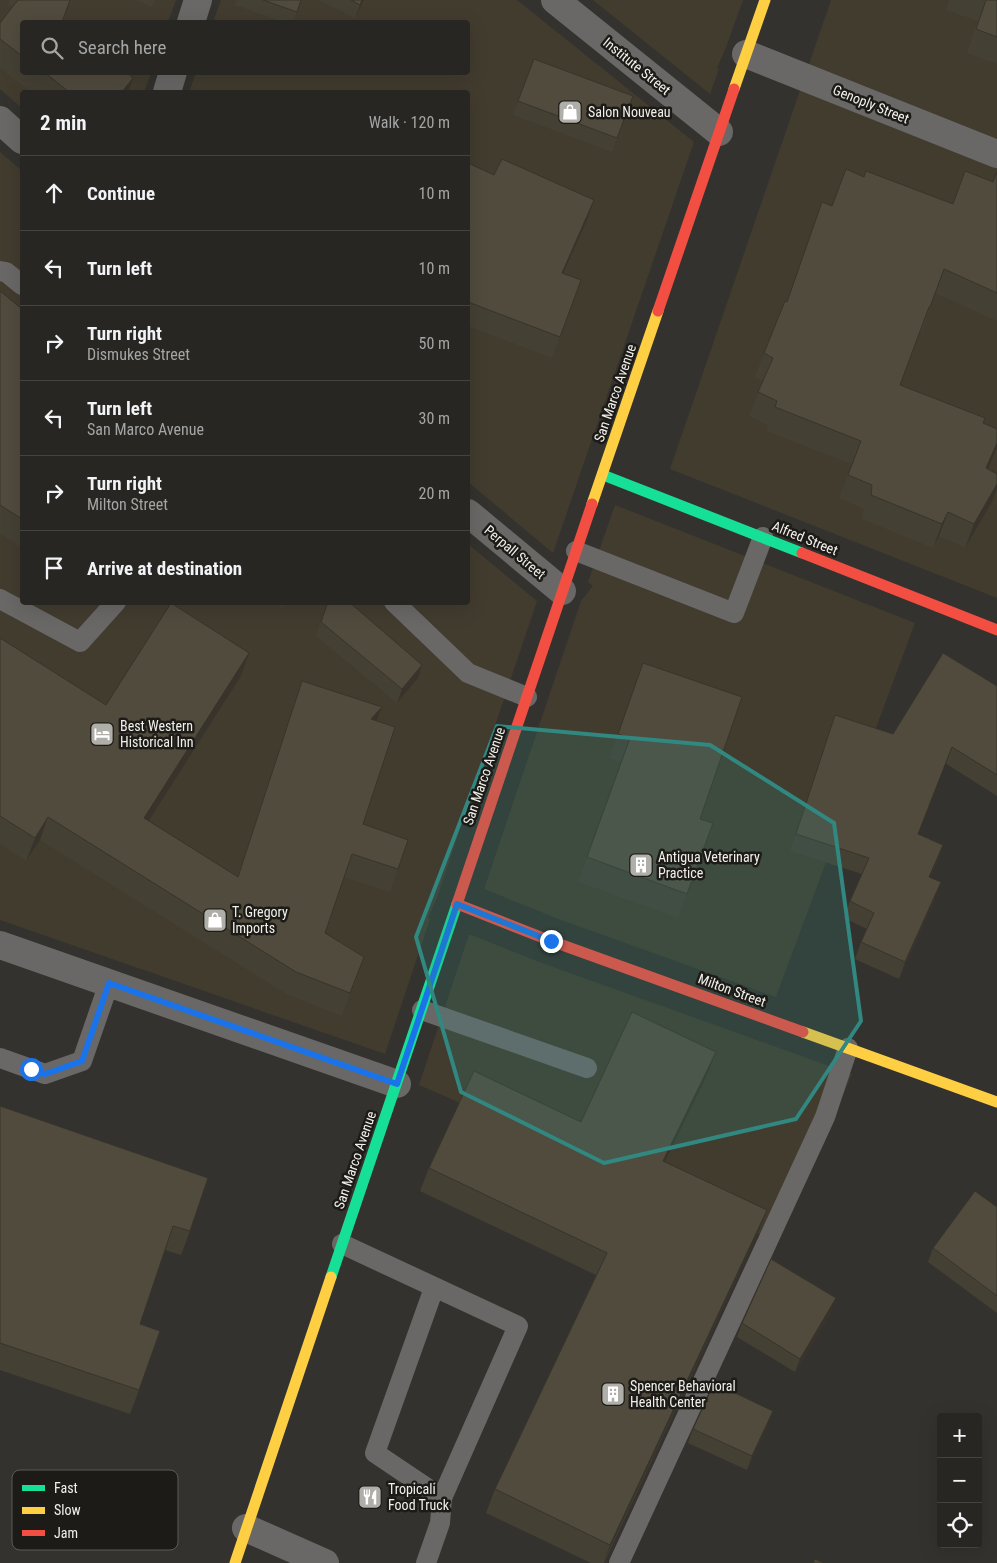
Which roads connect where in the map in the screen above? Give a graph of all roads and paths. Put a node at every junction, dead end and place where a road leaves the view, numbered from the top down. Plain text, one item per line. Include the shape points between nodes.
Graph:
1 (198, 0) edge
2 (555, 0) edge
3 (765, 0) edge
4 (192, 20) edge
5 (746, 54) junction
6 (173, 75) edge
7 (168, 90) edge
8 (0, 120) edge
9 (719, 132) junction
10 (20, 138) edge
11 (997, 154) edge
12 (3, 272) edge
13 (20, 284) edge
14 (603, 475) junction
15 (470, 515) edge
16 (763, 537) junction
17 (576, 551) junction
18 (562, 591) junction
19 (0, 599) edge
20 (113, 605) edge
21 (397, 605) edge
22 (997, 630) edge
23 (527, 697) junction
24 (457, 904) junction
25 (0, 945) edge
26 (109, 983) junction
27 (422, 1010) junction
28 (848, 1048) junction
29 (0, 1058) edge
30 (587, 1068) dead end
31 (397, 1084) junction
32 (997, 1102) edge
33 (342, 1244) junction
34 (434, 1288) junction
35 (442, 1498) junction
36 (246, 1528) junction
37 (235, 1563) edge
38 (325, 1563) edge
39 (426, 1563) edge
40 (619, 1563) edge

1 - 4 street
2 - 9 street, Institute Street
3 - 5 main road, San Marco Avenue
5 - 9 main road, San Marco Avenue
5 - 11 street, Genoply Street
6 - 7 street
8 - 10 street
9 - 14 main road, San Marco Avenue
12 - 13 lane
14 - 16 main road, Alfred Street
14 - 17 main road, San Marco Avenue
15 - 18 street, Perpall Street
16 - 17 lane via 734,613
16 - 22 main road, Alfred Street
17 - 18 main road, San Marco Avenue
18 - 23 main road, San Marco Avenue
19 - 20 lane via 80,642
21 - 23 lane via 468,673
23 - 24 main road, San Marco Avenue
24 - 27 main road, San Marco Avenue
24 - 28 main road, Milton Street
25 - 26 street
26 - 29 lane via 82,1061 45,1074
26 - 31 street
27 - 30 lane
27 - 31 main road, San Marco Avenue
28 - 32 main road, Milton Street
28 - 40 lane via 825,1117
31 - 33 main road, San Marco Avenue
33 - 34 lane
33 - 36 main road, San Marco Avenue
34 - 35 lane via 375,1453
34 - 35 lane via 518,1326
35 - 39 lane via 440,1523
36 - 37 main road, San Marco Avenue
36 - 38 street

